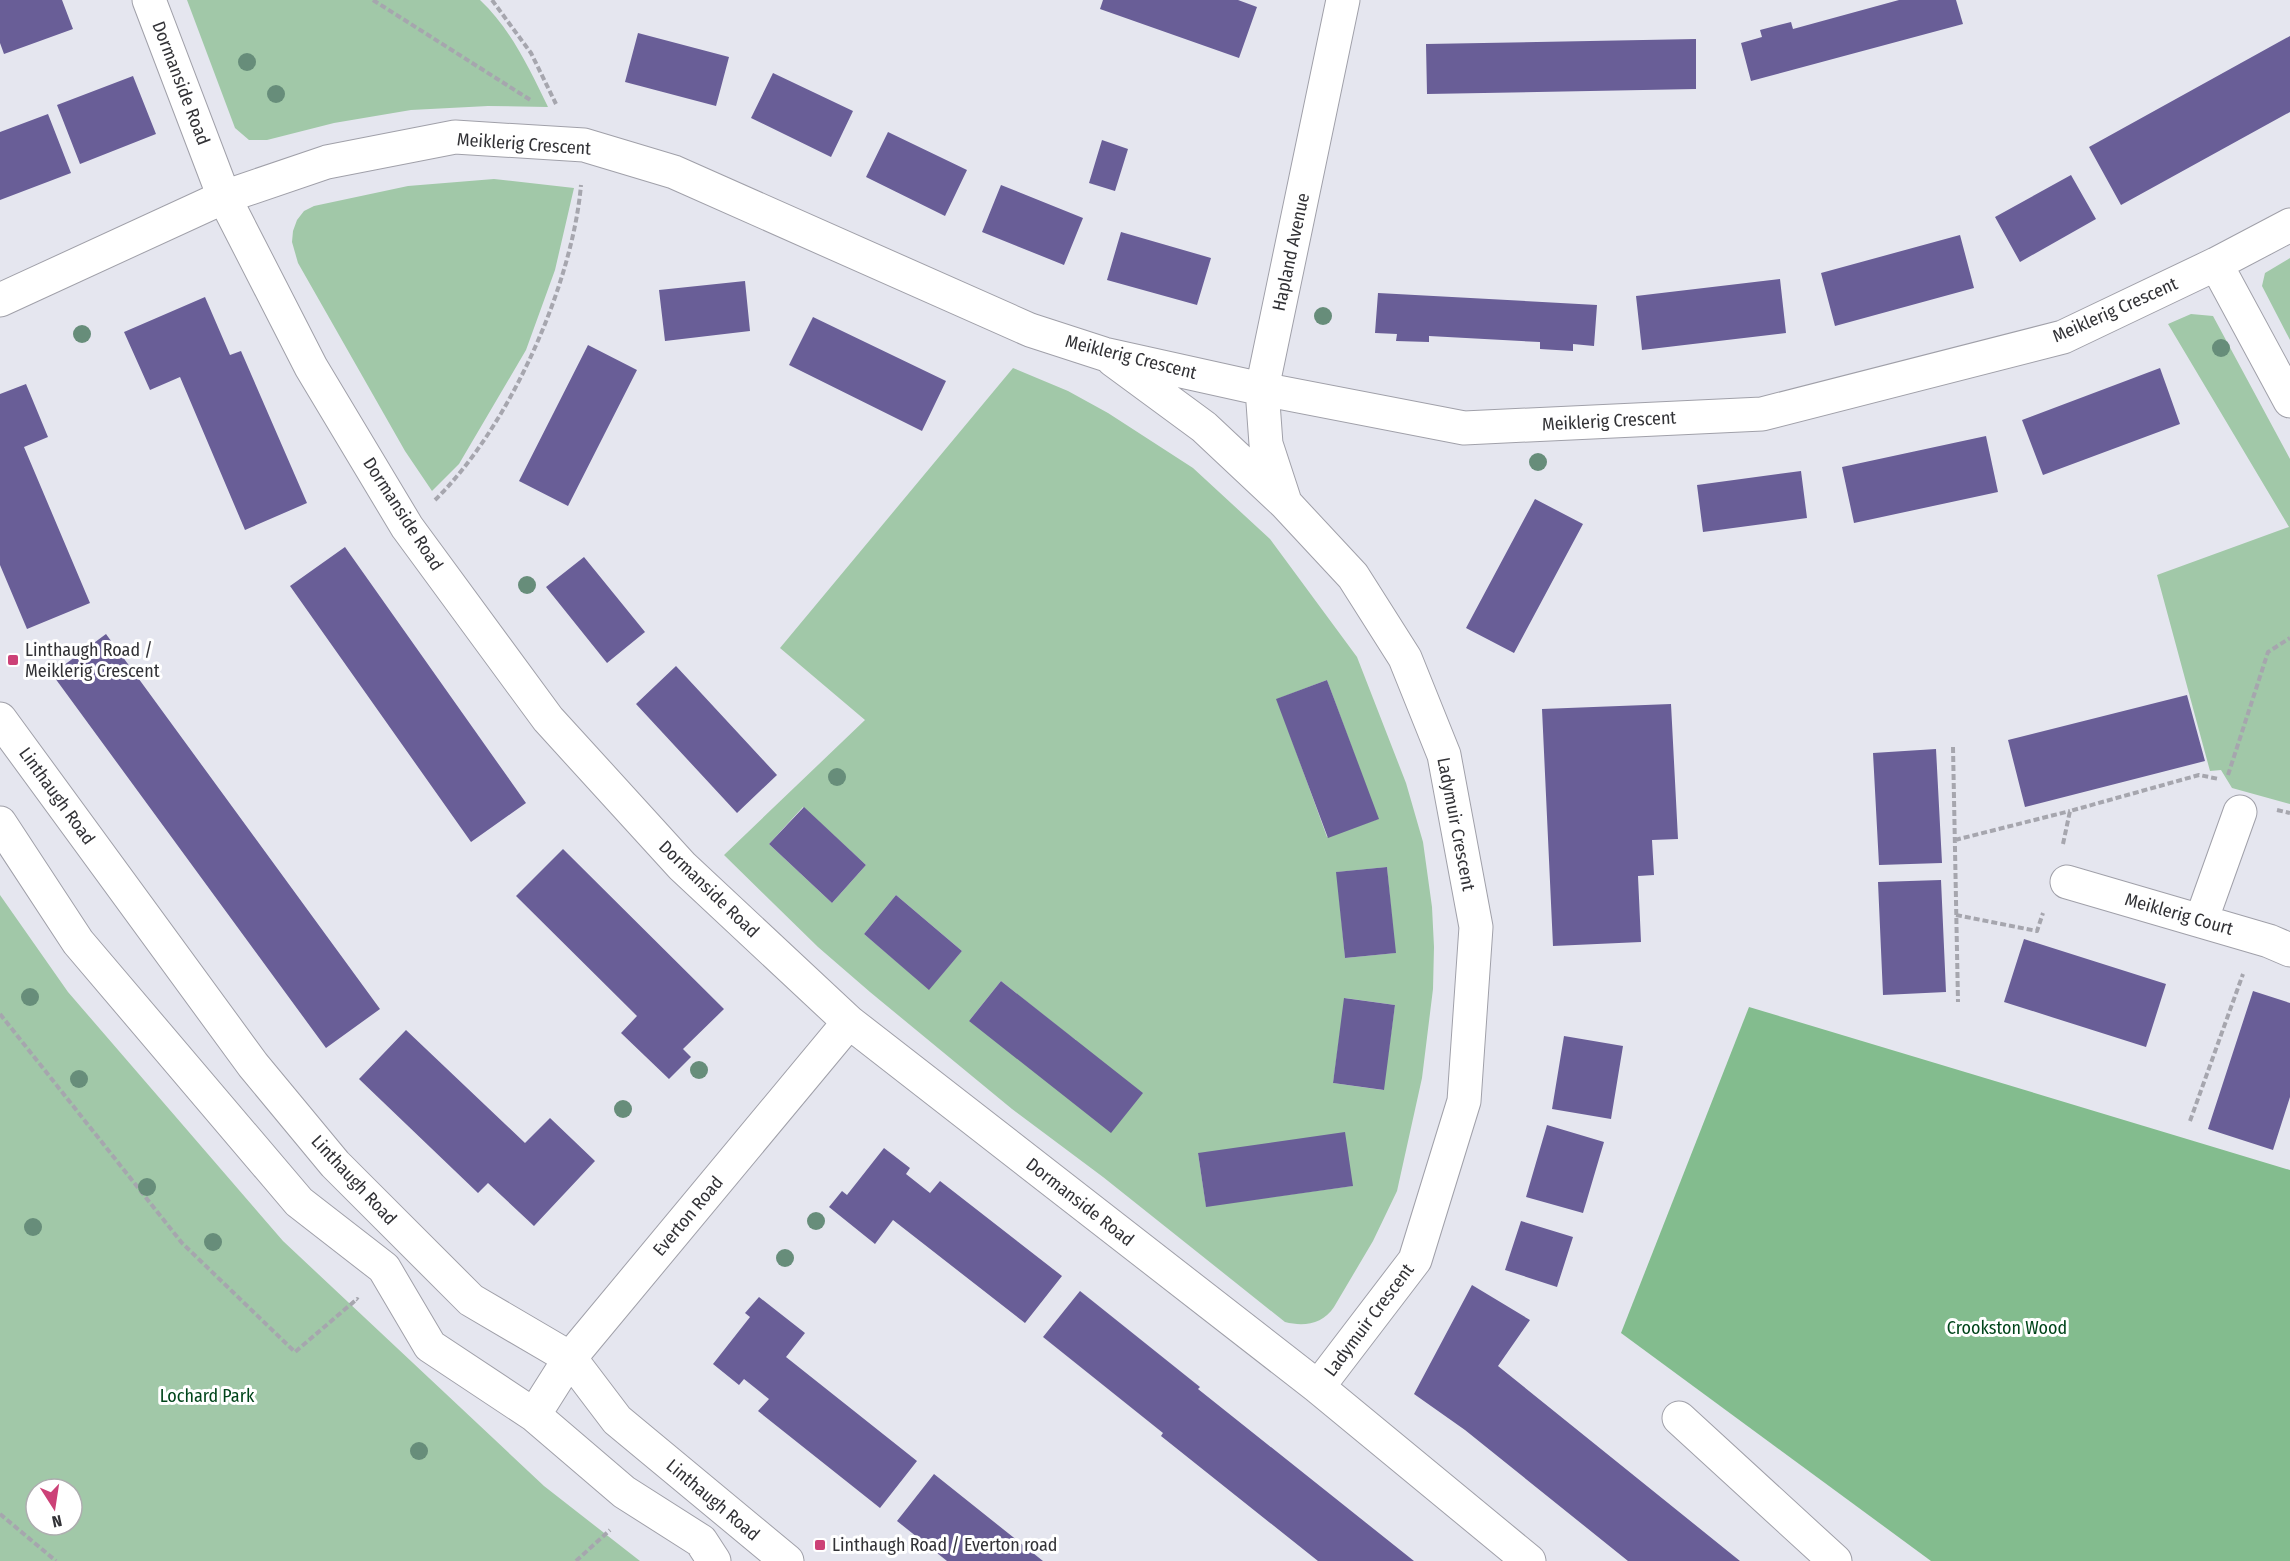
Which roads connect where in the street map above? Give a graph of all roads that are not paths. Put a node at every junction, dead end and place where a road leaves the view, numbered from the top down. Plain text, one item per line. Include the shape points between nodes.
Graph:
1 (149, 0) edge
2 (1343, 0) edge
3 (224, 197) junction
4 (2290, 225) edge
5 (2216, 264) junction
6 (0, 300) edge
7 (1104, 354) junction
8 (1262, 389) junction
9 (2290, 401) edge
10 (1286, 504) junction
11 (0, 719) edge
12 (2240, 812) road end
13 (0, 823) edge
14 (2067, 882) dead end
15 (2201, 921) junction
16 (2290, 950) edge
17 (849, 1022) junction
18 (570, 1358) junction
19 (1318, 1387) junction
20 (534, 1415) junction
21 (1679, 1418) dead end
22 (714, 1561) edge
23 (787, 1561) edge
24 (1529, 1561) edge
25 (1835, 1561) edge

1 - 3 street, Dormanside Road
2 - 8 street, Hapland Avenue
3 - 6 street, Meiklerig Crescent
3 - 7 street, Meiklerig Crescent via 327,162 455,138 584,145 674,172 1030,330
3 - 17 street, Dormanside Road via 310,366 407,527 548,719 682,866
4 - 5 street, Meiklerig Crescent
5 - 8 street, Meiklerig Crescent via 2063,337 1762,414 1464,428
5 - 9 street
7 - 8 street, Meiklerig Crescent
7 - 10 street, Ladymuir Crescent via 1204,427
8 - 10 street, Hapland Avenue via 1266,444
10 - 19 street, Ladymuir Crescent via 1353,576 1405,658 1444,755 1476,927 1464,1101 1415,1260
11 - 18 street, Linthaugh Road via 253,1065 335,1164 471,1300
12 - 15 street
13 - 20 street via 78,942 299,1203 384,1268 430,1346
14 - 15 street, Meiklerig Court
15 - 16 street, Meiklerig Court
17 - 18 street, Everton Road
17 - 19 street, Dormanside Road
18 - 20 street, Everton Road
18 - 23 street, Linthaugh Road via 617,1420
19 - 24 street, Dormanside Road
20 - 22 street via 624,1492 701,1541
21 - 25 street

